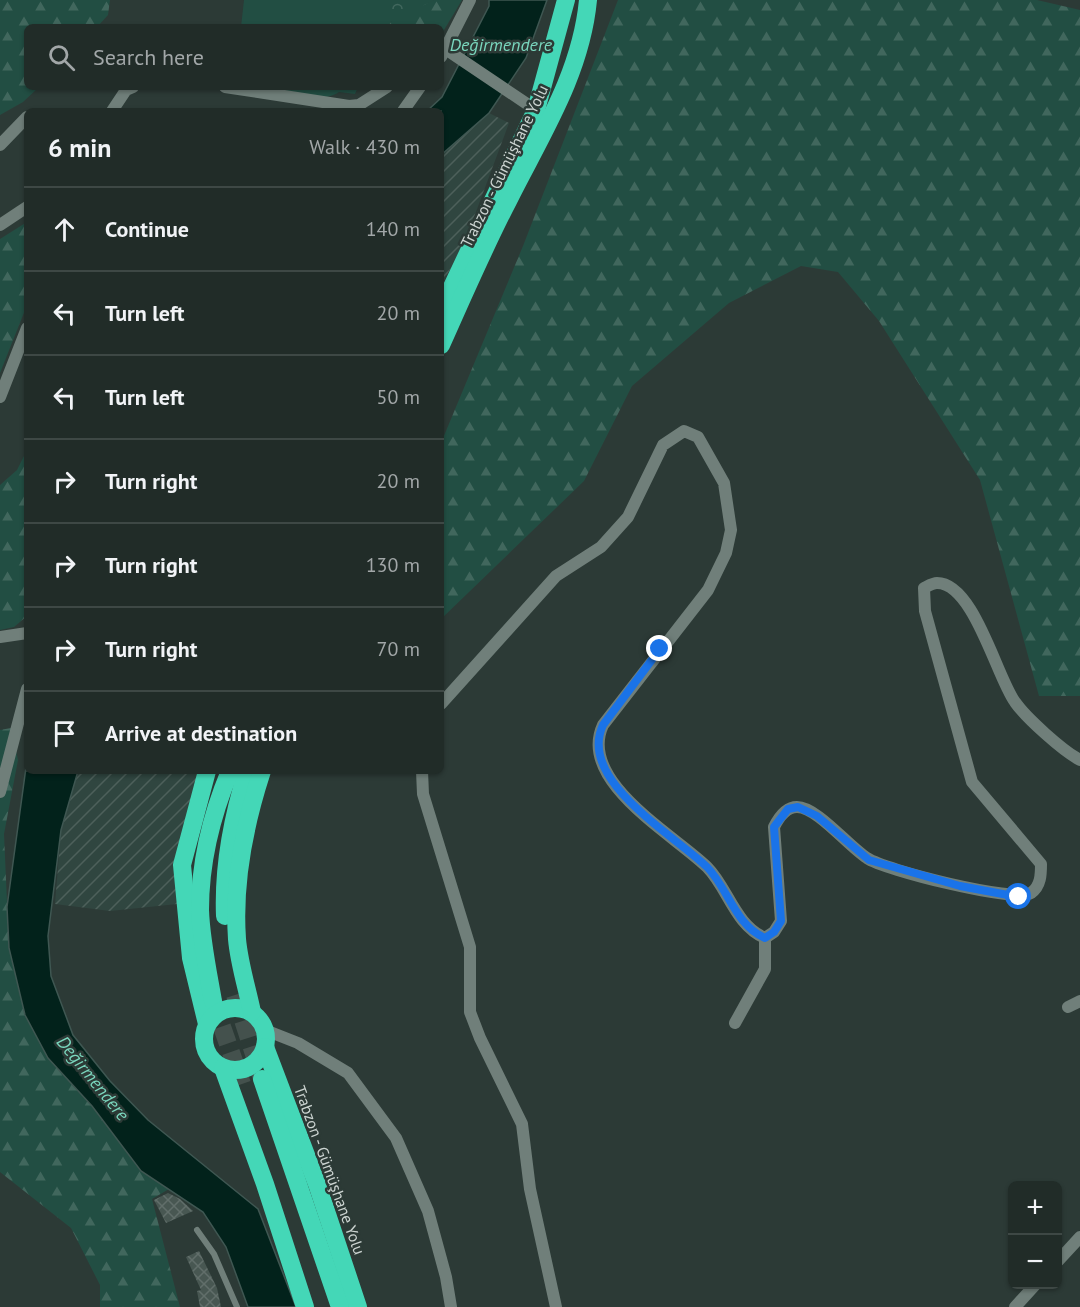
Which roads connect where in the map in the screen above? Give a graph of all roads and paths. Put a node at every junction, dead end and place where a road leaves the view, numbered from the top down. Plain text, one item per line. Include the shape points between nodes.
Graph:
1 (470, 0) edge
2 (566, 0) edge
3 (588, 0) edge
4 (446, 51) edge
5 (126, 90) edge
6 (245, 90) edge
7 (382, 90) edge
8 (418, 90) edge
9 (531, 107) junction
10 (114, 108) edge
11 (405, 108) edge
12 (24, 120) edge
13 (0, 145) edge
14 (24, 209) edge
15 (0, 225) edge
16 (444, 303) edge
17 (24, 336) edge
18 (444, 339) edge
19 (0, 397) edge
20 (24, 634) edge
21 (0, 638) edge
22 (24, 700) edge
23 (444, 701) edge
24 (1080, 760) edge
25 (206, 774) edge
26 (229, 774) edge
27 (246, 774) edge
28 (261, 774) edge
29 (422, 774) edge
30 (0, 792) edge
31 (765, 938) junction
32 (236, 995) tunnel mouth
33 (213, 1001) tunnel mouth
34 (1080, 1001) edge
35 (1068, 1007) dead end
36 (252, 1012) junction
37 (735, 1023) dead end
38 (207, 1024) junction
39 (265, 1039) junction
40 (223, 1068) junction
41 (262, 1078) tunnel mouth
42 (242, 1084) tunnel mouth
43 (197, 1230) dead end
44 (1080, 1237) edge
45 (1062, 1257) edge
46 (1031, 1289) edge
47 (237, 1307) edge
48 (304, 1307) edge
49 (317, 1307) edge
50 (340, 1307) edge
51 (358, 1307) edge
52 (452, 1307) edge
53 (556, 1307) edge
54 (1015, 1307) edge

1 - 4 street
2 - 9 highway, Trabzon - Gümüşhane Yolu
3 - 18 highway, Trabzon - Gümüşhane Yolu via 577,58 553,118 508,200
4 - 9 street
5 - 10 street
6 - 7 street via 349,106 359,105
8 - 11 street
9 - 16 highway, Trabzon - Gümüşhane Yolu
12 - 13 street
14 - 15 street
17 - 19 street
20 - 21 street
22 - 30 street
23 - 31 street via 556,576 602,548 628,517 663,445 684,431 698,437 724,483 731,530 726,553 708,590 603,725 597,739 599,759 630,803 709,869 733,907 755,934
24 - 31 street via 1015,702 982,630 954,588 937,583 924,588 925,611 972,782 1041,864 1041,879 1032,892 1019,897 960,886 869,860 817,816 798,807 788,809 774,827 781,921
25 - 38 highway via 182,866 191,958
26 - 33 highway via 218,799 202,871 200,912
27 - 32 highway via 234,813 224,891 226,939
28 - 36 highway, Trabzon - Gümüşhane Yolu via 238,865 236,903 237,942
29 - 53 street via 423,794 470,947 470,1012 522,1124 530,1189
31 - 37 street via 765,969
34 - 35 street
36 - 38 highway via 226,1008
36 - 39 highway, Trabzon - Gümüşhane Yolu
38 - 40 highway via 206,1050
39 - 40 highway via 256,1062 249,1067
39 - 51 highway, Trabzon - Gümüşhane Yolu
39 - 52 street via 298,1042 348,1073 396,1138 428,1211
40 - 48 highway
41 - 50 highway, Trabzon - Gümüşhane Yolu
42 - 49 highway
43 - 47 lane via 214,1254
44 - 45 street
46 - 54 street

